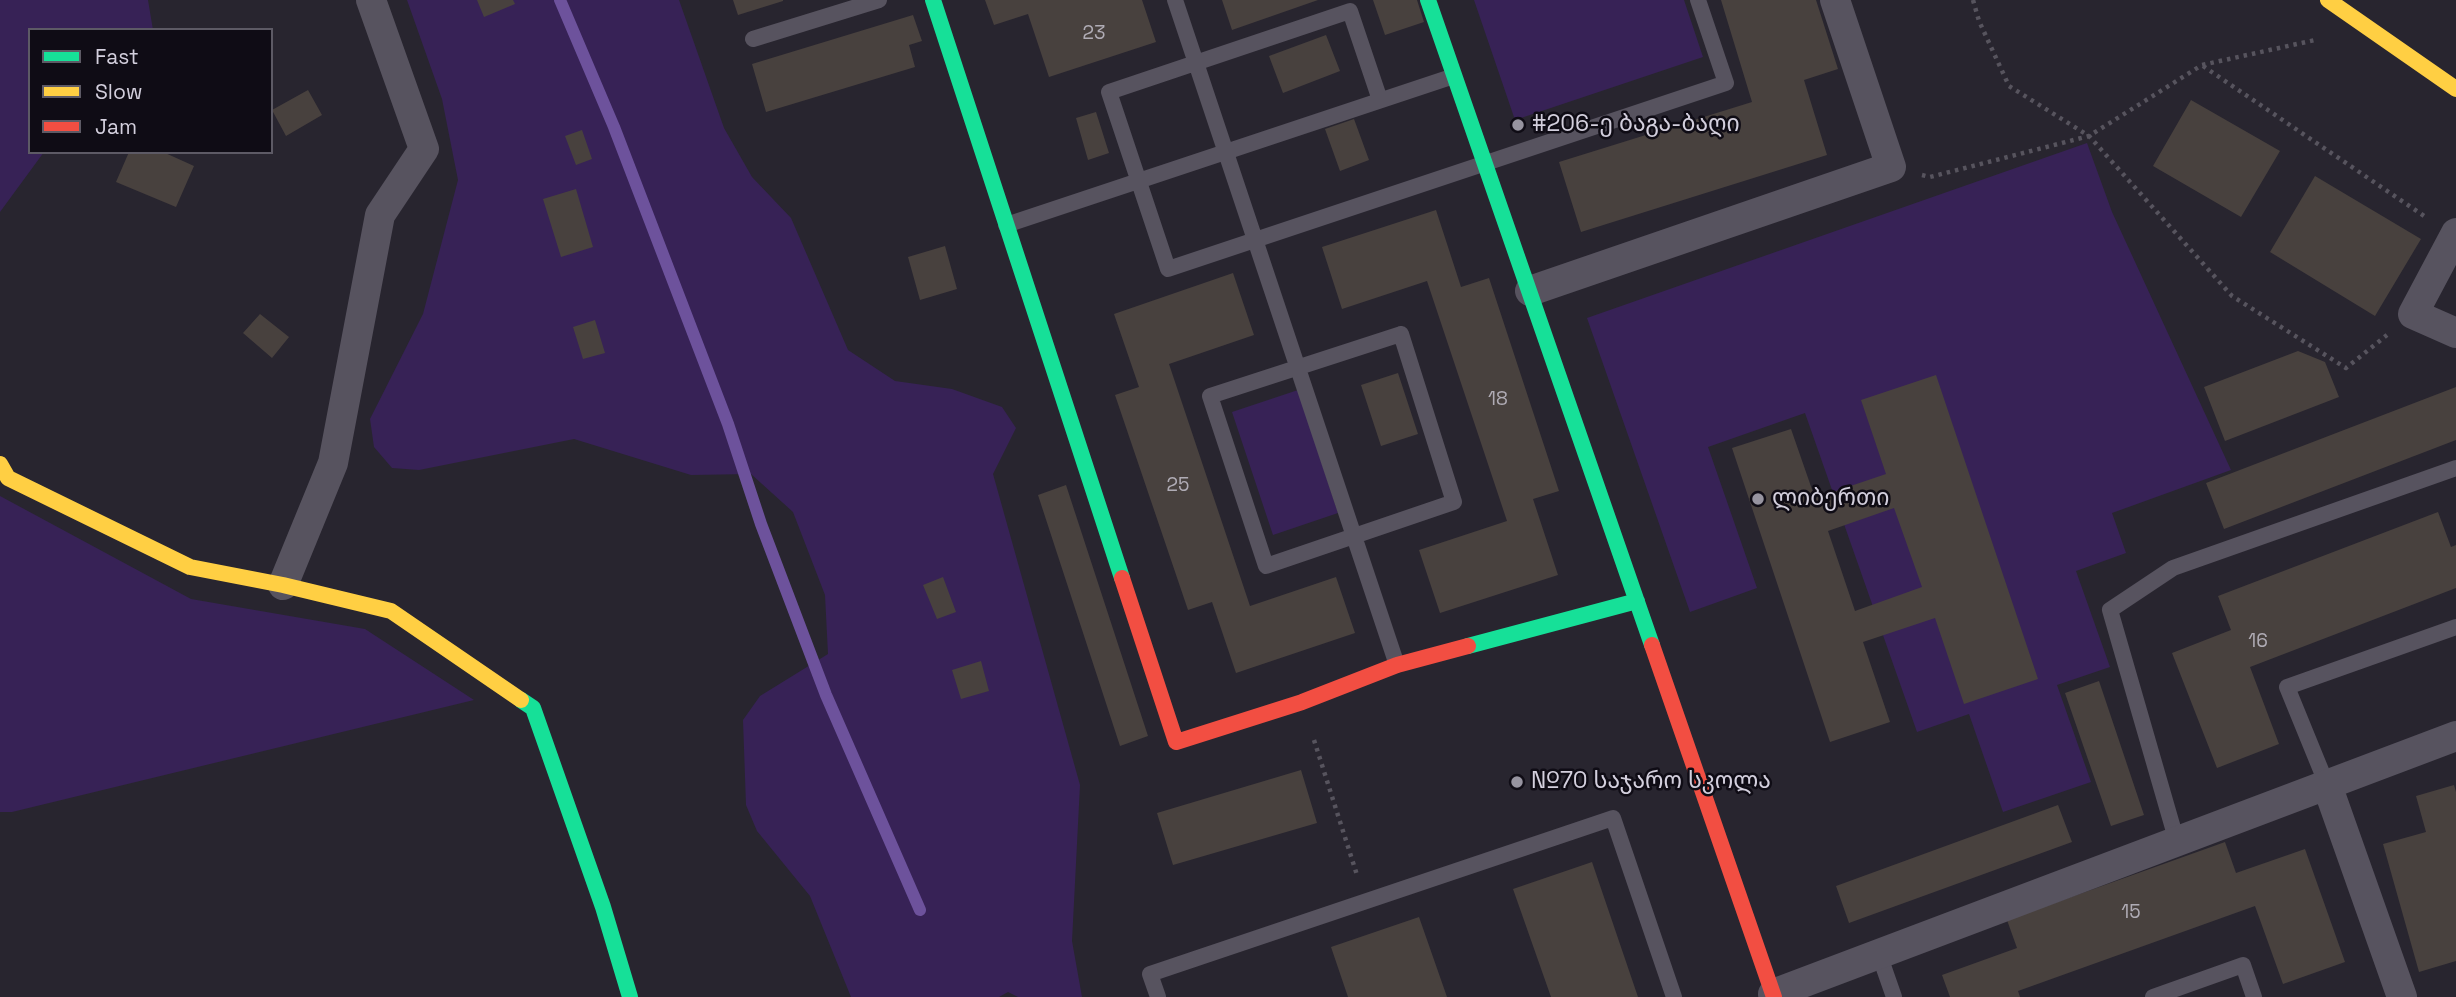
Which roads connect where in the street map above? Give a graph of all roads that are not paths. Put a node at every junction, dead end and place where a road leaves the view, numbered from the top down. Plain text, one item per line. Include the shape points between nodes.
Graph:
1 (371, 0) edge
2 (879, 0) edge
3 (933, 0) edge
4 (1174, 0) edge
5 (1428, 0) edge
6 (1698, 0) edge
7 (1835, 0) edge
8 (2328, 0) edge
9 (753, 39) dead end
10 (1195, 63) junction
11 (1454, 76) junction
12 (2456, 89) edge
13 (1380, 100) junction
14 (1225, 152) junction
15 (1485, 163) junction
16 (1138, 182) junction
17 (1006, 225) junction
18 (2455, 235) edge
19 (1255, 241) junction
20 (1530, 291) junction
21 (2456, 333) edge
22 (1298, 366) junction
23 (0, 464) edge
24 (2456, 468) edge
25 (1354, 536) junction
26 (283, 585) junction
27 (1637, 601) junction
28 (2456, 627) edge
29 (1397, 665) junction
30 (2455, 738) edge
31 (2327, 785) junction
32 (2177, 842) junction
33 (1878, 954) junction
34 (1773, 995) edge
35 (630, 997) edge
36 (1158, 997) edge
37 (1674, 997) edge
38 (1895, 997) edge
39 (2153, 997) edge
40 (2254, 997) edge
41 (2402, 997) edge

1 - 26 street via 424,149 380,215 333,463
2 - 9 lane
3 - 17 main road
4 - 10 lane
5 - 11 main road
6 - 15 lane via 1726,83
7 - 20 street via 1891,167
8 - 12 main road
10 - 13 lane via 1350,11
10 - 14 lane
10 - 16 lane via 1109,92
11 - 13 lane
11 - 15 main road
13 - 14 lane
14 - 16 lane
14 - 19 lane
15 - 19 lane
15 - 20 main road
16 - 17 lane
16 - 19 lane via 1168,269
17 - 29 main road via 1176,742 1302,702
18 - 21 street via 2413,314
19 - 22 lane
20 - 27 main road
22 - 25 lane
22 - 25 lane via 1210,396 1266,566
22 - 25 lane via 1401,334 1454,502
23 - 26 main road via 8,478 190,568
24 - 32 lane via 2173,568 2110,610
25 - 29 lane
26 - 35 main road via 391,611 533,708
27 - 29 main road
27 - 34 main road
28 - 31 lane via 2287,687
30 - 31 street
31 - 32 street
31 - 41 street
32 - 33 street
33 - 34 street
33 - 38 lane
36 - 37 lane via 1150,974 1613,818
39 - 40 lane via 2243,965

